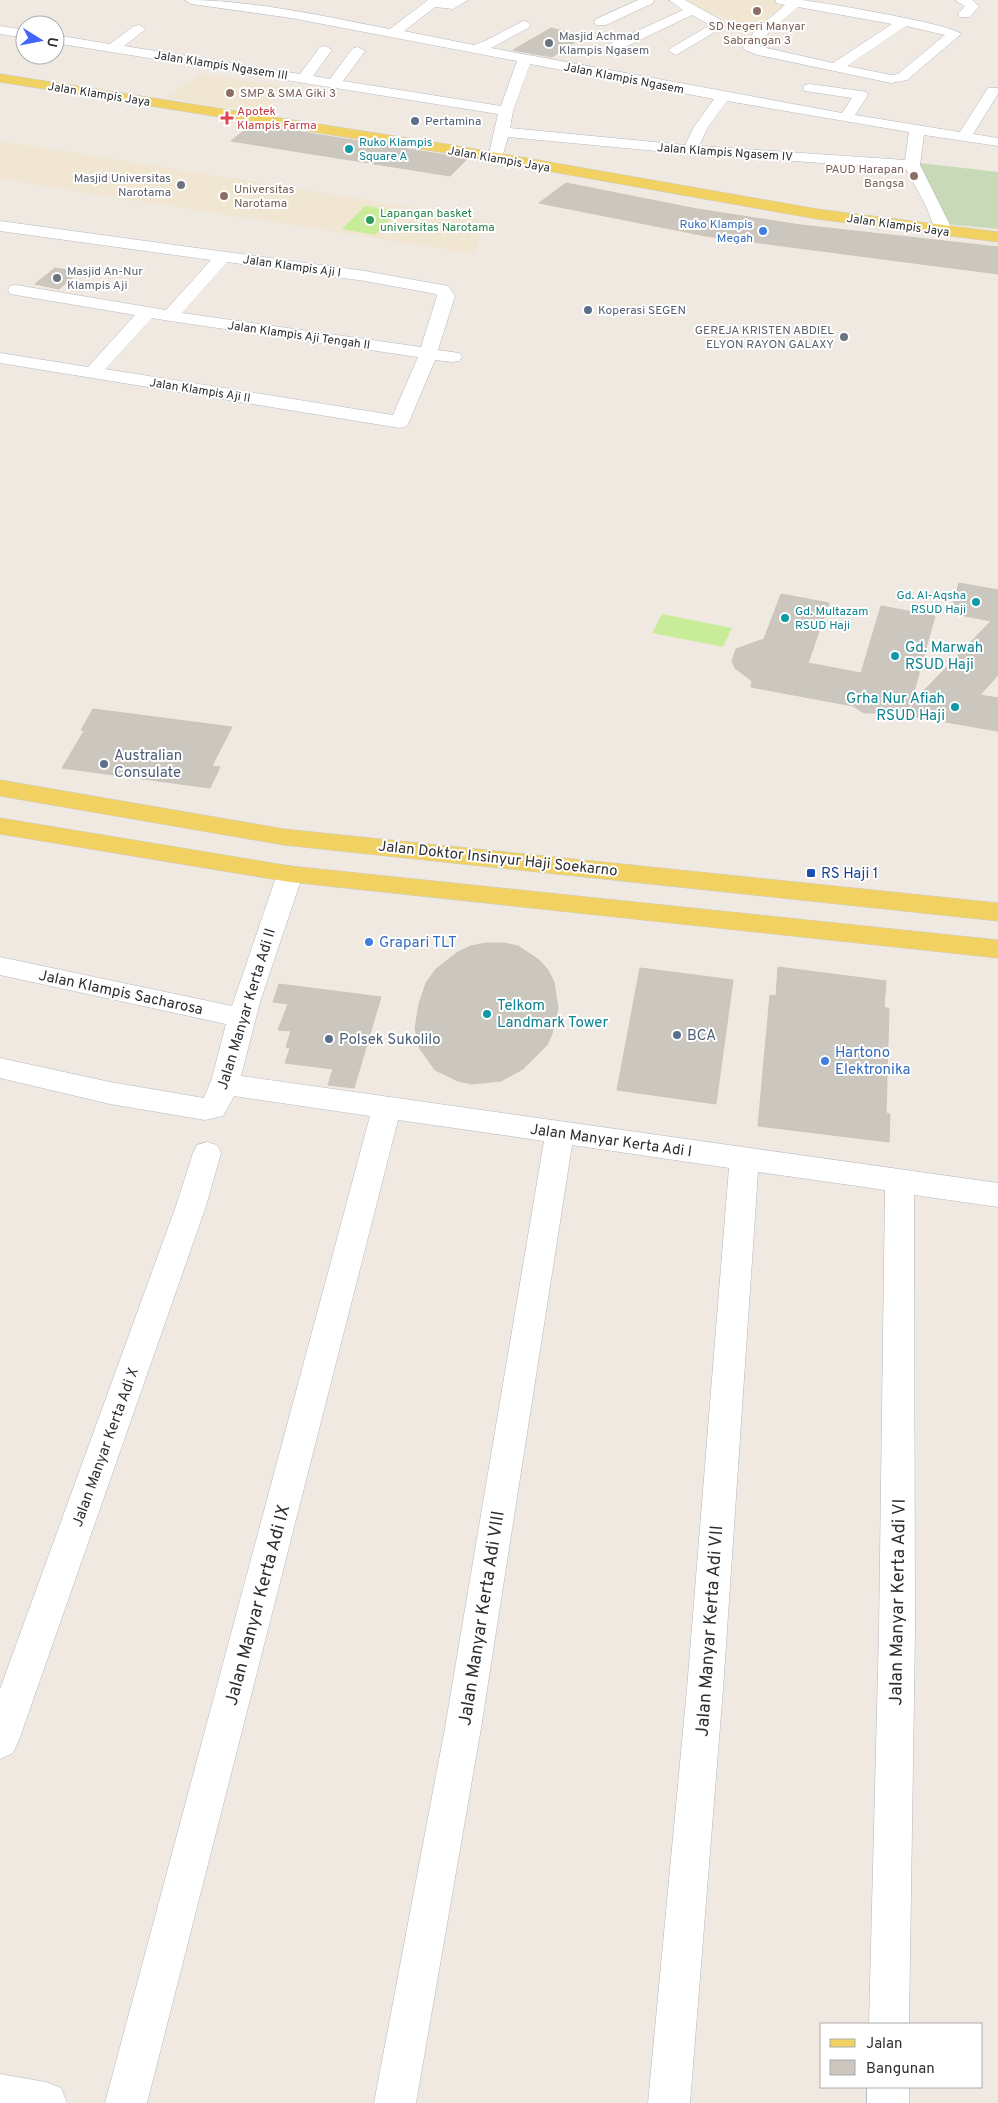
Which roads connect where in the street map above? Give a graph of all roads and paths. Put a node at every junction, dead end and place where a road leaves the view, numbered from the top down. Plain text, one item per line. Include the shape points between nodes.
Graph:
1 (192, 0) edge
2 (462, 0) edge
3 (648, 0) edge
4 (675, 0) edge
5 (781, 0) edge
6 (961, 0) edge
7 (434, 1) edge
8 (797, 1) edge
9 (320, 6) dead end
10 (693, 10) junction
11 (965, 14) dead end
12 (310, 18) junction
13 (600, 22) dead end
14 (904, 22) junction
15 (523, 25) dead end
16 (139, 29) dead end
17 (0, 30) edge
18 (15, 32) edge
19 (392, 34) junction
20 (65, 41) edge
21 (614, 47) dead end
22 (113, 48) junction
23 (475, 49) junction
24 (325, 50) dead end
25 (358, 51) dead end
26 (676, 51) dead end
27 (525, 59) junction
28 (836, 67) junction
29 (0, 78) edge
30 (304, 78) junction
31 (334, 83) junction
32 (810, 88) dead end
33 (993, 91) dead end
34 (724, 96) junction
35 (506, 111) junction
36 (846, 118) junction
37 (917, 130) junction
38 (503, 132) junction
39 (964, 137) junction
40 (998, 142) edge
41 (690, 150) junction
42 (496, 158) junction
43 (912, 165) junction
44 (0, 226) edge
45 (944, 232) junction
46 (998, 238) edge
47 (223, 257) junction
48 (0, 278) edge
49 (147, 313) junction
50 (170, 316) junction
51 (428, 354) junction
52 (452, 356) dead end
53 (0, 358) edge
54 (92, 373) junction
55 (400, 422) joint
56 (0, 788) edge
57 (28, 792) junction
58 (1, 821) edge
59 (290, 874) junction
60 (998, 912) edge
61 (998, 950) edge
62 (0, 966) edge
63 (242, 1018) junction
64 (0, 1068) edge
65 (224, 1084) junction
66 (387, 1107) junction
67 (560, 1133) junction
68 (208, 1153) dead end
69 (744, 1158) junction
70 (902, 1180) junction
71 (998, 1195) edge
72 (0, 1740) edge
73 (889, 2023) edge
74 (888, 2088) edge
75 (0, 2095) edge
76 (46, 2103) edge
77 (126, 2103) edge
78 (395, 2103) edge
79 (670, 2103) edge
80 (888, 2103) edge

1 - 12 street, Jalan Klampis Ngasem
2 - 7 street via 453,5
3 - 13 street
4 - 10 street
5 - 8 street
6 - 11 street via 972,6
7 - 19 street
8 - 14 street
8 - 28 street via 750,47
9 - 12 street
10 - 21 street
10 - 26 street via 718,26
12 - 19 street, Jalan Klampis Ngasem
14 - 28 street
14 - 28 street via 954,34 897,79 884,79
15 - 23 street
16 - 22 street
17 - 18 street
19 - 23 street, Jalan Klampis Ngasem
20 - 22 street, Jalan Klampis Ngasem III
22 - 30 street, Jalan Klampis Ngasem III
23 - 27 street, Jalan Klampis Ngasem
24 - 30 street
25 - 31 street
27 - 34 street, Jalan Klampis Ngasem
27 - 35 street
29 - 42 main road, Jalan Klampis Jaya
30 - 31 street, Jalan Klampis Ngasem III
31 - 35 street, Jalan Klampis Ngasem III
32 - 36 street via 861,95
33 - 39 street
34 - 36 street, Jalan Klampis Ngasem
34 - 41 street via 701,127
35 - 38 street
36 - 37 street, Jalan Klampis Ngasem
37 - 39 street, Jalan Klampis Ngasem
37 - 43 street
38 - 41 street, Jalan Klampis Ngasem IV
38 - 42 street
39 - 40 street, Jalan Klampis Ngasem
41 - 43 street, Jalan Klampis Ngasem IV
42 - 45 main road, Jalan Klampis Jaya via 723,199
43 - 45 street via 939,214
44 - 47 street, Jalan Klampis Aji I
45 - 46 main road, Jalan Klampis Jaya
47 - 50 street
47 - 51 street, Jalan Klampis Aji I via 442,290 446,296
48 - 49 street, Jalan Klampis Aji Tengah II via 20,284 9,296
49 - 50 street, Jalan Klampis Aji Tengah II
49 - 54 street
50 - 51 street, Jalan Klampis Aji Tengah II
51 - 52 street, Jalan Klampis Aji Tengah II
51 - 55 street, Jalan Klampis Aji I
53 - 54 street, Jalan Klampis Aji II
54 - 55 street, Jalan Klampis Aji II
56 - 57 main road, Jalan Doktor Insinyur Haji Soekarno
57 - 58 main road via 9,799
57 - 60 main road, Jalan Doktor Insinyur Haji Soekarno via 284,837
58 - 59 main road
59 - 61 main road
59 - 63 street, Jalan Manyar Kerta Adi II
62 - 63 street, Jalan Klampis Sacharosa
63 - 65 street, Jalan Manyar Kerta Adi II
64 - 65 street, Jalan Manyar Kerta Adi II via 110,1093 205,1109 213,1108
65 - 66 street, Jalan Manyar Kerta Adi I
66 - 67 street, Jalan Manyar Kerta Adi I
66 - 77 street, Jalan Manyar Kerta Adi IX
67 - 69 street, Jalan Manyar Kerta Adi I
67 - 78 street, Jalan Manyar Kerta Adi VIII via 463,1728
68 - 72 street, Jalan Manyar Kerta Adi X
69 - 70 street, Jalan Manyar Kerta Adi I
69 - 79 street, Jalan Manyar Kerta Adi VII via 705,1689
70 - 71 street, Jalan Manyar Kerta Adi I
70 - 73 street, Jalan Manyar Kerta Adi VI via 899,1207 897,1641
74 - 80 street
75 - 76 street

